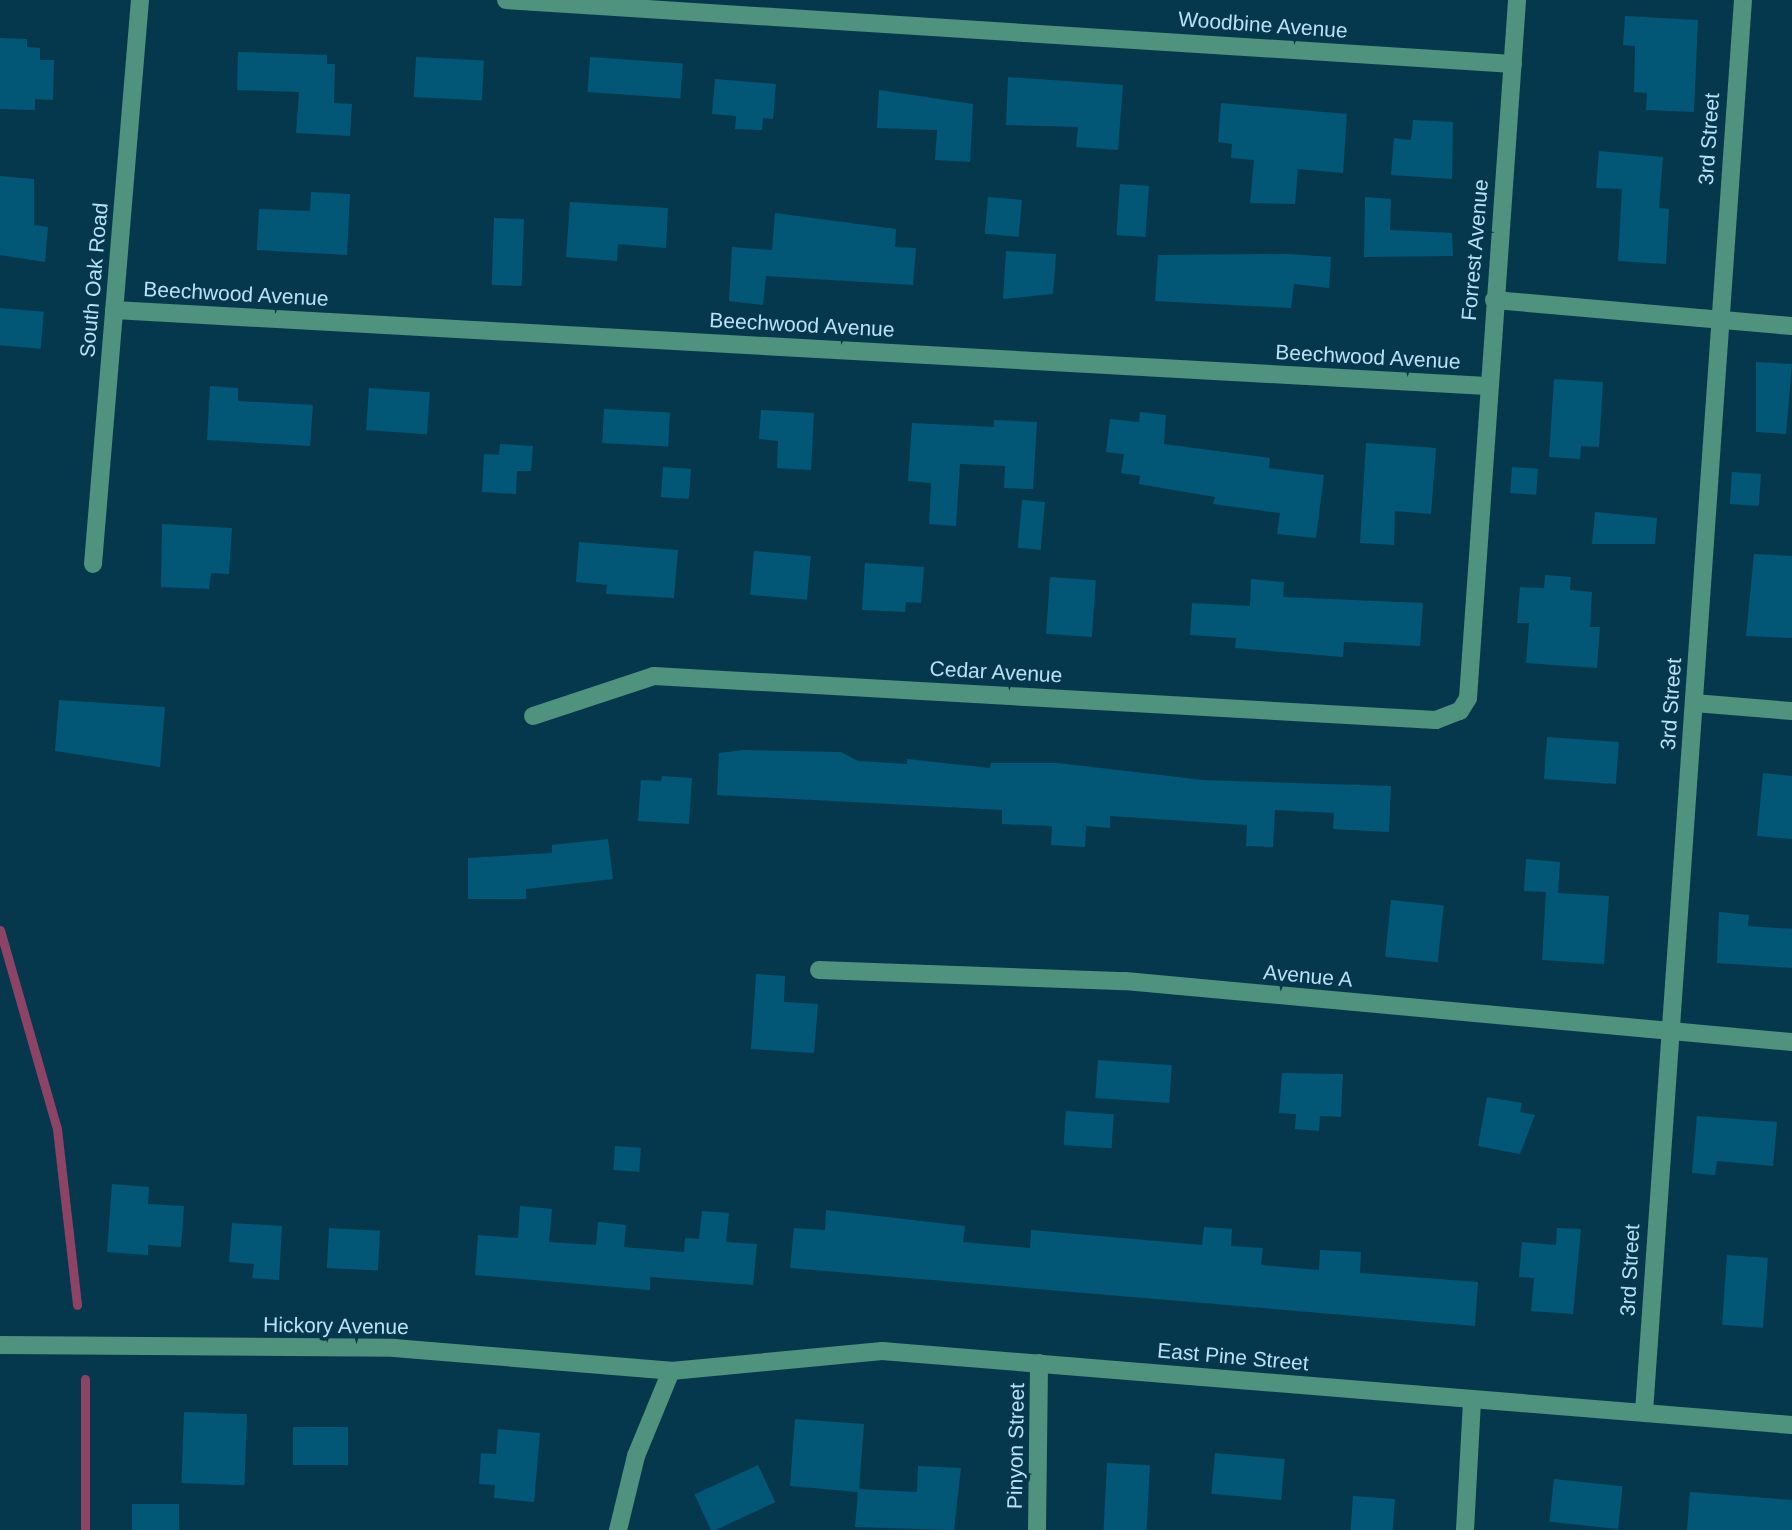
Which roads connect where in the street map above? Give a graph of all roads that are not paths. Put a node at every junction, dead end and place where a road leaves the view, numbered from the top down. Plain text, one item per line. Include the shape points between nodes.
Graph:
1 (140, 0) edge
2 (506, 0) edge
3 (1517, 0) edge
4 (1743, 0) edge
5 (1513, 64) junction
6 (1494, 300) junction
7 (114, 310) junction
8 (1719, 320) junction
9 (1792, 326) edge
10 (1486, 386) junction
11 (93, 564) dead end
12 (1694, 703) junction
13 (1460, 711) joint
14 (1792, 711) edge
15 (533, 716) dead end
16 (819, 970) dead end
17 (1667, 1031) junction
18 (1792, 1041) edge
19 (0, 1345) edge
20 (1039, 1363) junction
21 (671, 1371) junction
22 (1472, 1401) junction
23 (1644, 1412) junction
24 (1792, 1425) edge
25 (618, 1530) edge
26 (1037, 1530) edge
27 (1465, 1530) edge

1 - 7 street, South Oak Road
2 - 5 street, Woodbine Avenue
3 - 5 street, Forrest Avenue
4 - 8 street, 3rd Street
5 - 6 street, Forrest Avenue
6 - 8 street
6 - 10 street, Forrest Avenue
7 - 10 street, Beechwood Avenue
7 - 11 street, South Oak Road
8 - 9 street
8 - 12 street, 3rd Street
10 - 13 street, Forrest Avenue via 1468,698
12 - 14 street
12 - 17 street, 3rd Street
13 - 15 street, Cedar Avenue via 1436,720 654,676
16 - 17 street, Avenue A via 1125,981
17 - 18 street, Avenue A
17 - 23 street, 3rd Street
19 - 21 street, Hickory Avenue via 394,1348
20 - 21 street, East Pine Street via 882,1351
20 - 22 street, East Pine Street
20 - 26 street, Pinyon Street
21 - 25 street via 636,1456
22 - 23 street, East Pine Street
22 - 27 street
23 - 24 street, East Pine Street

